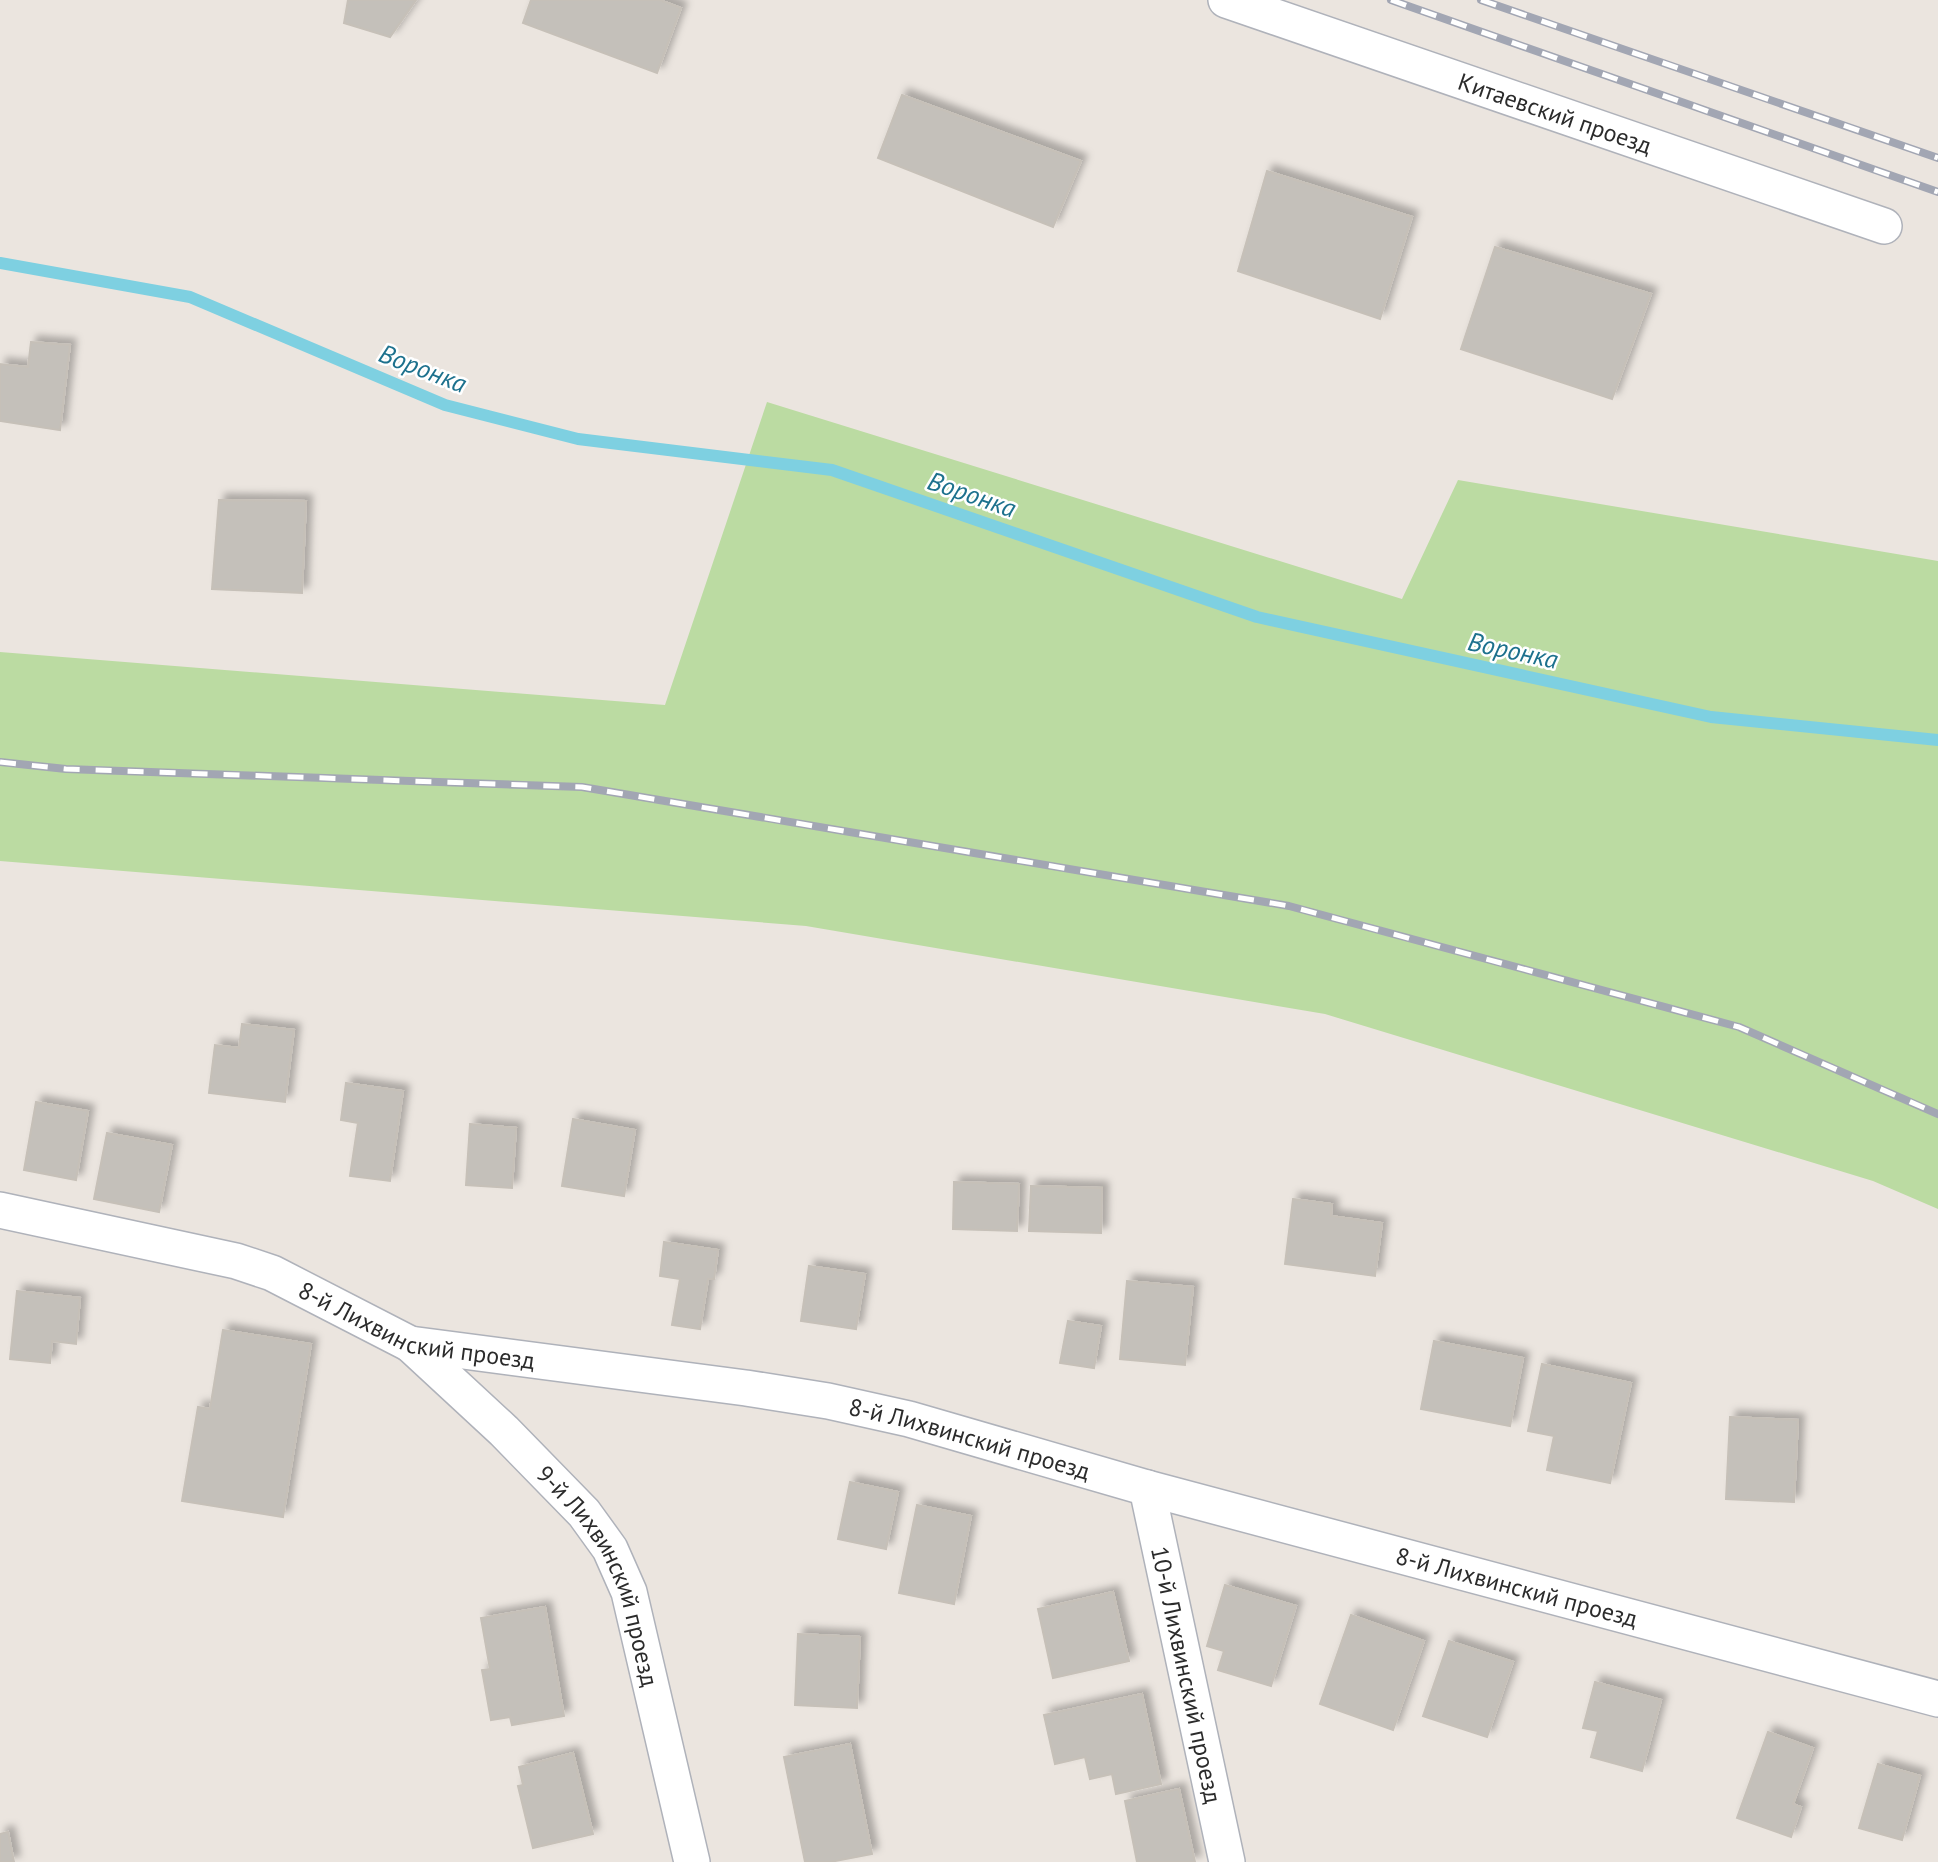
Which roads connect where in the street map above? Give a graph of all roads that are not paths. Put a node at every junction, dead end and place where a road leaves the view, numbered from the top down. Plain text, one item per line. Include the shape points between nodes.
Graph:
1 (1226, 0) edge
2 (1884, 226) dead end
3 (0, 1210) edge
4 (410, 1344) junction
5 (1147, 1488) junction
6 (1938, 1699) edge
7 (692, 1862) edge
8 (1227, 1862) edge

1 - 2 street, Китаевский проезд
3 - 4 street, 8-й Лихвинский проезд via 236,1261 272,1273
4 - 5 street, 8-й Лихвинский проезд via 828,1401 909,1419
4 - 7 street, 9-й Лихвинский проезд via 584,1513 610,1549 629,1592
5 - 6 street, 8-й Лихвинский проезд
5 - 8 street, 10-й Лихвинский проезд

